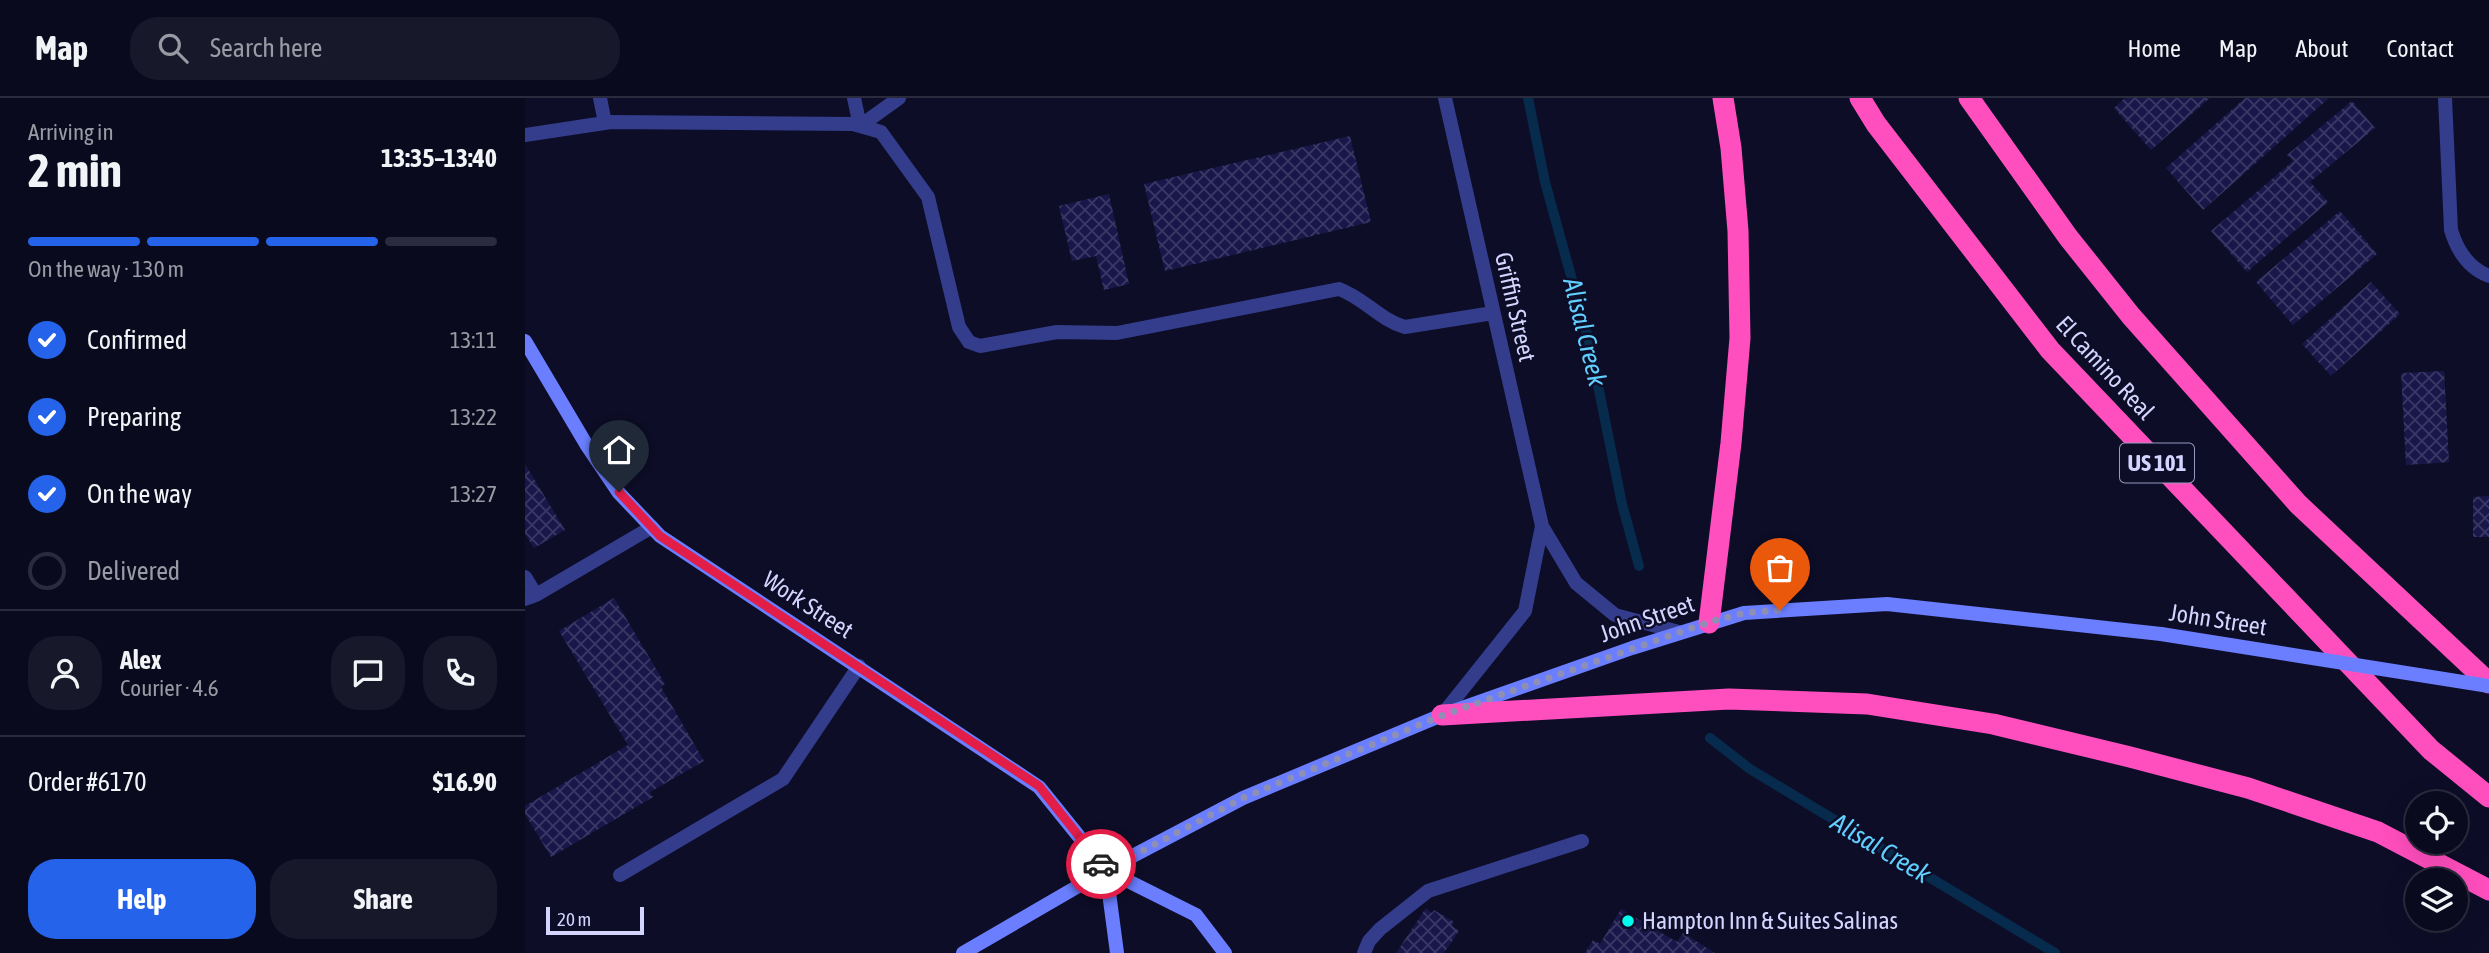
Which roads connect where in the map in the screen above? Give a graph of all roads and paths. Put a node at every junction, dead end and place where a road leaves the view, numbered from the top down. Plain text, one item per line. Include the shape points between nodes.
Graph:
1 (600, 98) edge
2 (854, 98) edge
3 (899, 98) edge
4 (1445, 98) edge
5 (1723, 98) edge
6 (1860, 98) edge
7 (1969, 98) edge
8 (2445, 98) edge
9 (605, 123) junction
10 (860, 126) junction
11 (525, 135) edge
12 (2489, 276) edge
13 (1493, 313) junction
14 (525, 341) edge
15 (1542, 526) junction
16 (652, 527) junction
17 (525, 577) edge
18 (531, 597) edge
19 (1709, 622) junction
20 (1679, 632) junction
21 (859, 666) junction
22 (2489, 684) edge
23 (1443, 715) junction
24 (2489, 797) edge
25 (1582, 841) dead end
26 (1106, 870) junction
27 (620, 875) dead end
28 (2489, 890) edge
29 (963, 953) edge
30 (1117, 953) edge
31 (1225, 953) edge
32 (1364, 953) edge

1 - 9 street
2 - 10 street
3 - 10 street
4 - 13 street, Griffin Street
5 - 19 highway via 1738,232 1740,338
6 - 24 highway, El Camino Real / US 101 via 2050,350 2431,750
7 - 22 highway via 2131,316 2298,504
8 - 12 street via 2451,230 2456,247 2468,262
9 - 10 street
9 - 11 street
10 - 13 street via 881,132 928,197 959,327 969,342 980,346 1057,332 1117,333 1339,289 1354,294 1391,323 1405,327
13 - 15 street, Griffin Street
14 - 16 main road, Work Street via 592,454
15 - 20 street, Griffin Street via 1576,583 1615,615
15 - 23 street, Griffin Street via 1525,611
16 - 18 street
16 - 21 main road, Work Street
17 - 18 street
19 - 20 main road, John Street
19 - 22 main road, John Street, bridge via 1744,613 1887,604 2161,634
20 - 23 main road, John Street
21 - 26 main road, Work Street via 1039,786
21 - 27 street via 783,779
23 - 26 main road, John Street via 1243,798
23 - 28 highway via 1729,699 1867,704 1993,724 2261,793 2378,832
25 - 32 street via 1428,891 1380,929
26 - 29 main road, John Street
26 - 30 main road
26 - 31 main road, Work Street via 1196,915

